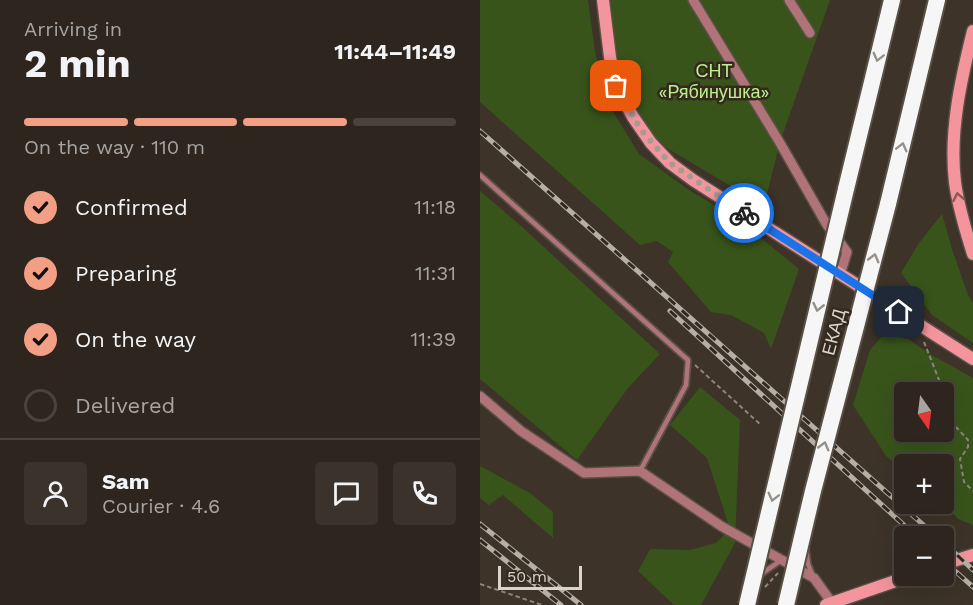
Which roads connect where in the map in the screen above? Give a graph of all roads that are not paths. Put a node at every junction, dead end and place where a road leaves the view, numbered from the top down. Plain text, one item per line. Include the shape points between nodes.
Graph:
1 (603, 0) edge
2 (693, 0) edge
3 (789, 0) edge
4 (892, 0) edge
5 (937, 0) edge
6 (973, 31) edge
7 (810, 33) dead end
8 (480, 175) edge
9 (973, 254) edge
10 (840, 275) junction
11 (973, 359) edge
12 (480, 396) edge
13 (640, 471) junction
14 (803, 523) dead end
15 (973, 555) edge
16 (785, 561) junction
17 (954, 561) edge
18 (814, 578) junction
19 (753, 579) dead end
20 (894, 582) edge
21 (830, 604) edge
22 (747, 605) edge
23 (786, 605) edge

1 - 10 main road via 616,86 651,142 693,180
2 - 10 street via 847,252
3 - 7 street
4 -> 22 highway, ЕКАД, bridge
23 -> 5 highway, ЕКАД, bridge
9 -> 6 main road via 955,181 954,142
8 - 13 lane via 688,360 686,385
10 - 11 main road
12 - 13 street via 521,431 584,473
13 - 16 street via 721,526
14 - 18 lane via 808,564
15 - 17 main road
16 - 18 street
16 - 19 lane
18 - 21 street
20 - 21 main road

